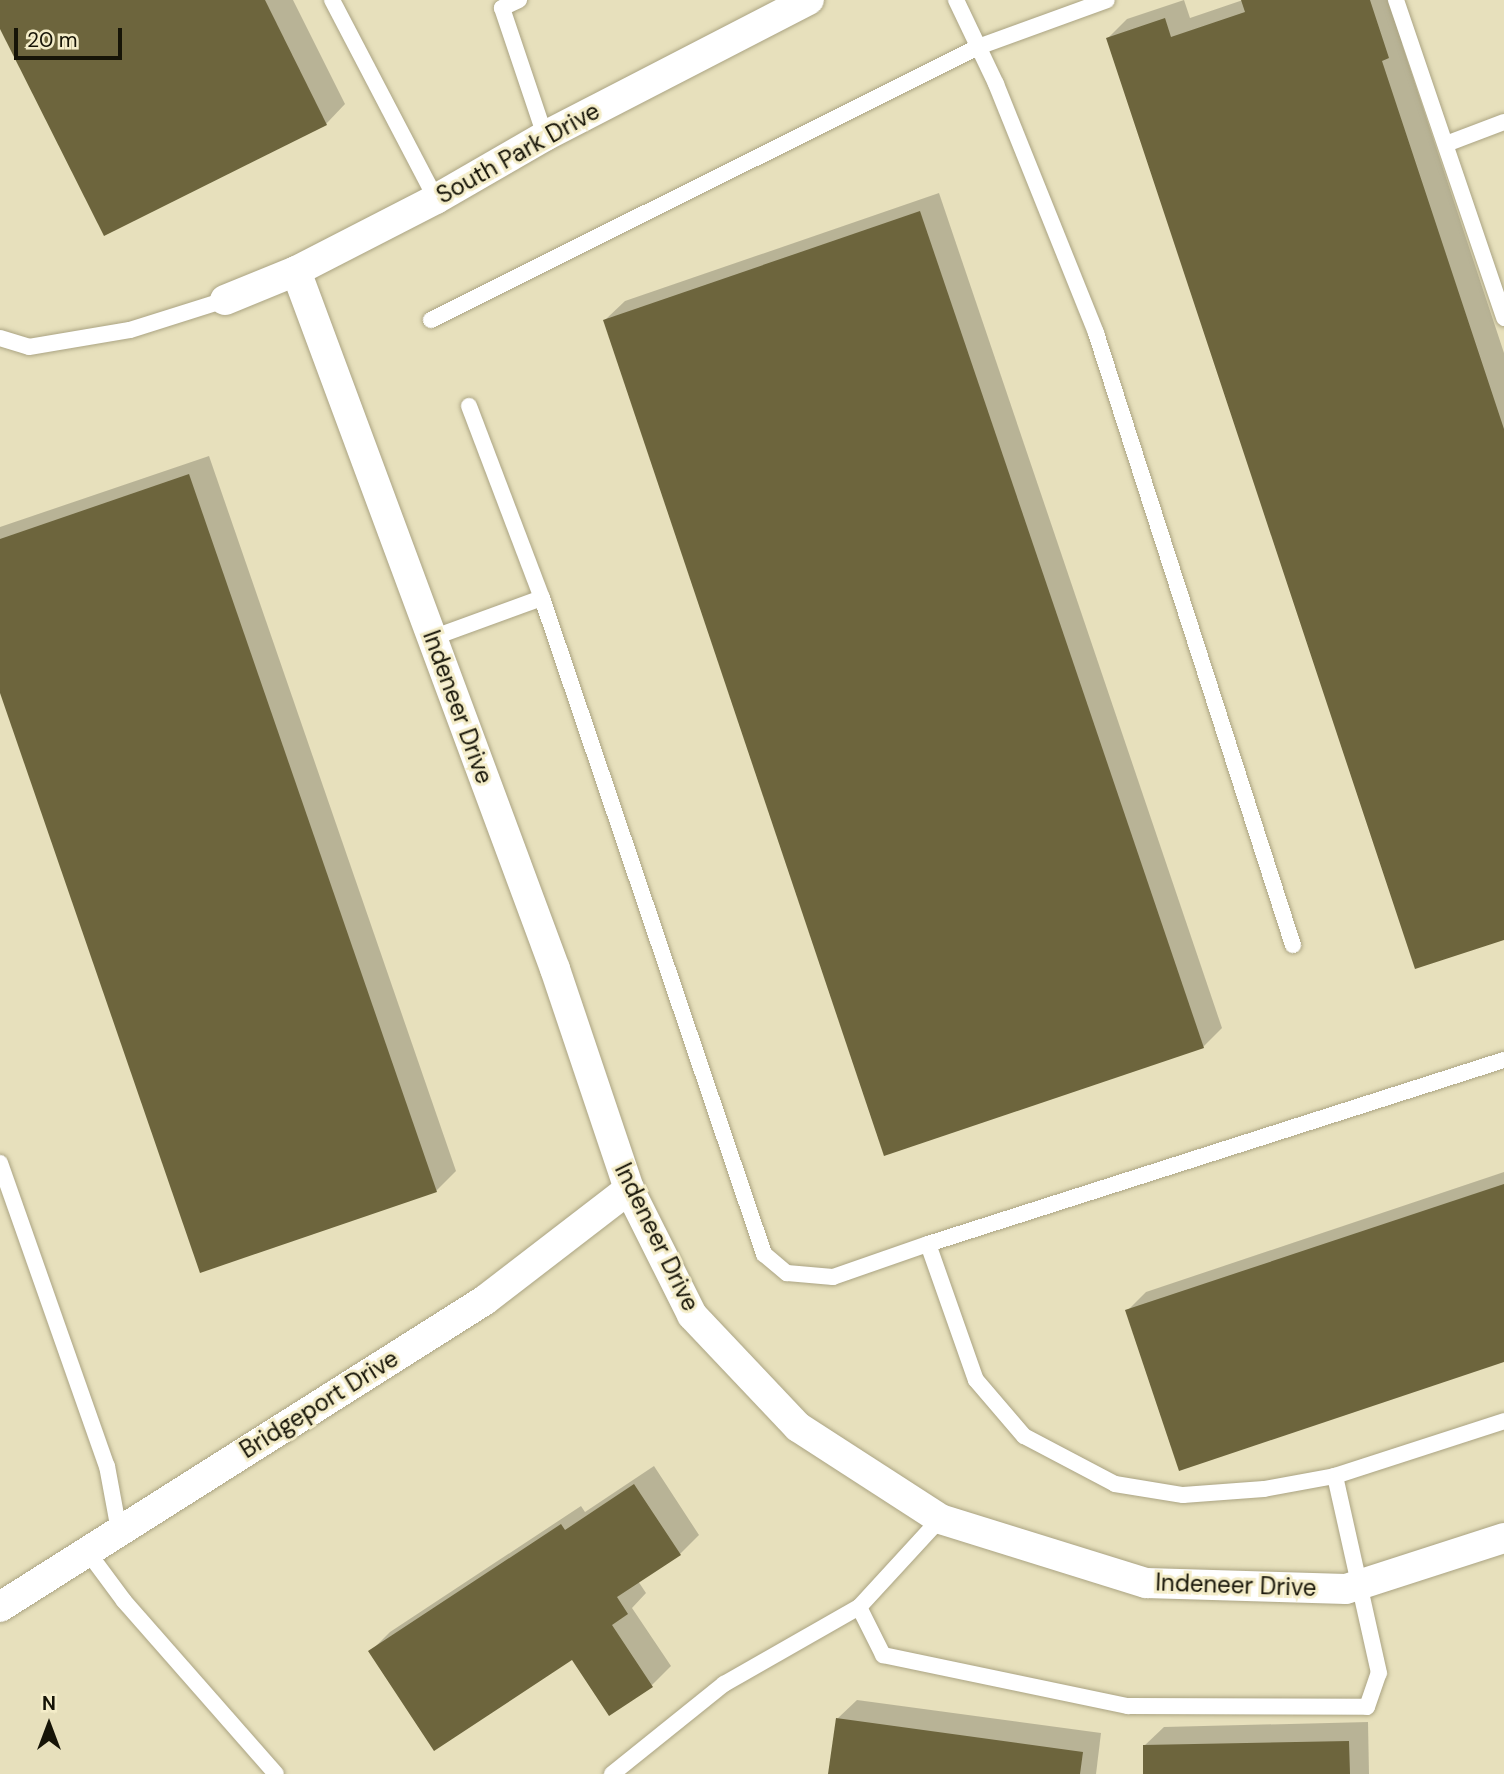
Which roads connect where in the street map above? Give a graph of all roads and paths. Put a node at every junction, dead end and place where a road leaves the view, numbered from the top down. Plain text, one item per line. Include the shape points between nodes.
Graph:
1 (332, 0) edge
2 (519, 0) edge
3 (809, 0) edge
4 (956, 0) edge
5 (1107, 0) edge
6 (1396, 0) edge
7 (501, 4) edge
8 (978, 47) junction
9 (1504, 122) edge
10 (545, 136) junction
11 (1446, 144) junction
12 (436, 199) junction
13 (296, 271) junction
14 (225, 300) joint
15 (1504, 318) edge
16 (431, 320) dead end
17 (0, 338) edge
18 (470, 406) dead end
19 (542, 598) junction
20 (432, 638) junction
21 (1293, 945) dead end
22 (1504, 1060) edge
23 (0, 1163) edge
24 (629, 1189) junction
25 (928, 1244) junction
26 (1504, 1421) edge
27 (1335, 1476) junction
28 (940, 1519) junction
29 (118, 1531) junction
30 (1504, 1538) edge
31 (87, 1551) junction
32 (1362, 1584) junction
33 (0, 1606) edge
34 (859, 1607) junction
35 (276, 1774) edge
36 (611, 1774) edge

1 - 12 lane
2 - 7 lane
3 - 10 street, South Park Drive
4 - 8 lane
5 - 8 lane
6 - 11 lane
7 - 10 lane
8 - 16 lane
8 - 21 lane via 1096,333
9 - 11 lane
10 - 12 street, South Park Drive
11 - 15 lane
12 - 13 street, South Park Drive
13 - 14 street, South Park Drive
13 - 20 street, Indeneer Drive
14 - 17 lane via 130,330 29,347
18 - 19 lane
19 - 20 lane
19 - 25 lane via 764,1254 787,1273 833,1277
20 - 24 street, Indeneer Drive via 555,970
22 - 25 lane
23 - 29 lane via 107,1466
24 - 28 street, Indeneer Drive via 692,1315 798,1427
24 - 29 street, Bridgeport Drive via 485,1300
25 - 27 lane via 976,1380 1024,1436 1115,1484 1157,1493 1264,1489
26 - 27 lane
27 - 32 lane
28 - 32 street, Indeneer Drive via 1146,1583 1346,1589
28 - 34 lane
29 - 31 street, Bridgeport Drive
30 - 32 street, Indeneer Drive
31 - 33 street, Bridgeport Drive
31 - 35 lane via 124,1601
32 - 34 lane via 1379,1673 1367,1707 1128,1706 883,1656
34 - 36 lane via 724,1684

